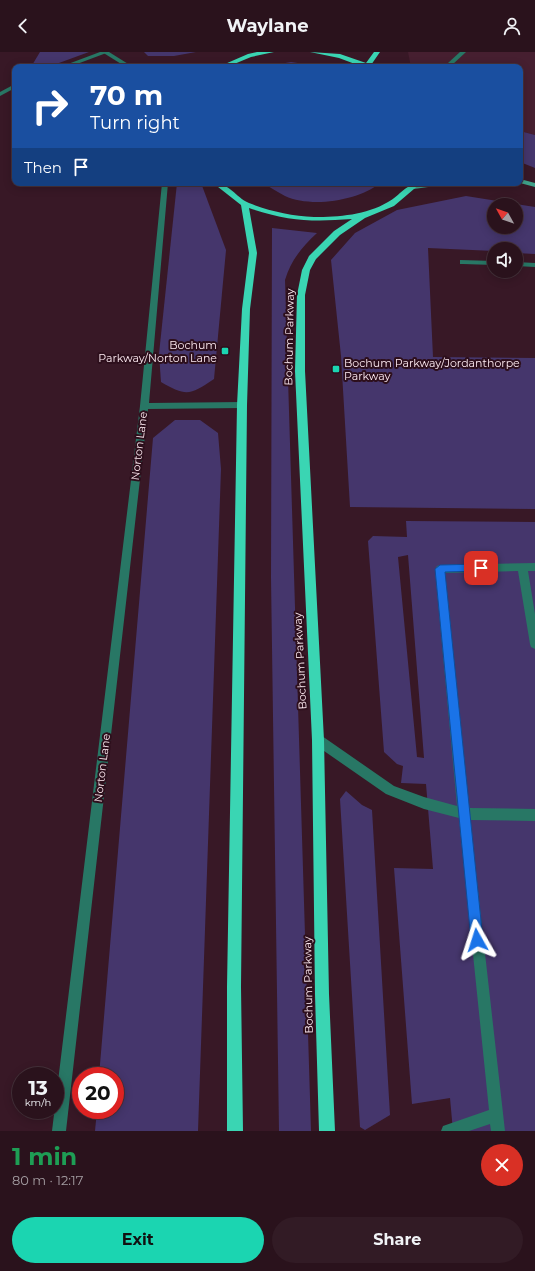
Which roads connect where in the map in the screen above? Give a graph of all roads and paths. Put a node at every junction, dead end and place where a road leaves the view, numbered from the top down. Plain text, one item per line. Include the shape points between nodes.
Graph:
1 (106, 52) edge
2 (270, 52) edge
3 (314, 52) edge
4 (376, 52) edge
5 (463, 52) edge
6 (72, 64) edge
7 (125, 64) edge
8 (227, 64) edge
9 (362, 64) edge
10 (369, 64) edge
11 (450, 64) dead end
12 (12, 88) edge
13 (0, 94) edge
14 (523, 183) edge
15 (165, 186) edge
16 (220, 186) edge
17 (415, 186) edge
18 (535, 186) edge
19 (245, 204) junction
20 (362, 216) junction
21 (463, 262) dead end
22 (487, 263) edge
23 (523, 264) edge
24 (535, 265) edge
25 (242, 405) junction
26 (144, 406) junction
27 (522, 567) junction
28 (535, 567) edge
29 (535, 644) edge
30 (318, 740) junction
31 (464, 814) junction
32 (535, 815) edge
33 (496, 1115) junction
34 (59, 1131) edge
35 (235, 1131) edge
36 (328, 1131) edge
37 (448, 1131) edge
38 (498, 1131) edge

1 - 6 street
1 - 7 street
2 - 8 highway via 250,55
3 - 9 highway via 340,56
4 - 10 highway
5 - 11 street
12 - 13 street
14 - 18 main road
15 - 26 street, Norton Lane
16 - 19 highway
17 - 20 highway via 391,204
19 - 20 highway via 278,215 314,219
19 - 25 highway via 253,253 246,309
20 - 30 highway, Bochum Parkway via 337,233 312,258 306,270 301,295 300,371
21 - 22 street
23 - 24 street
25 - 26 street, Norton Lane
25 - 35 highway via 234,987
26 - 34 street, Norton Lane
27 - 28 street
27 - 29 street
27 - 31 street via 440,569
30 - 31 street via 390,790
30 - 36 highway, Bochum Parkway via 322,994
31 - 32 street
31 - 33 street
33 - 37 street
33 - 38 street

